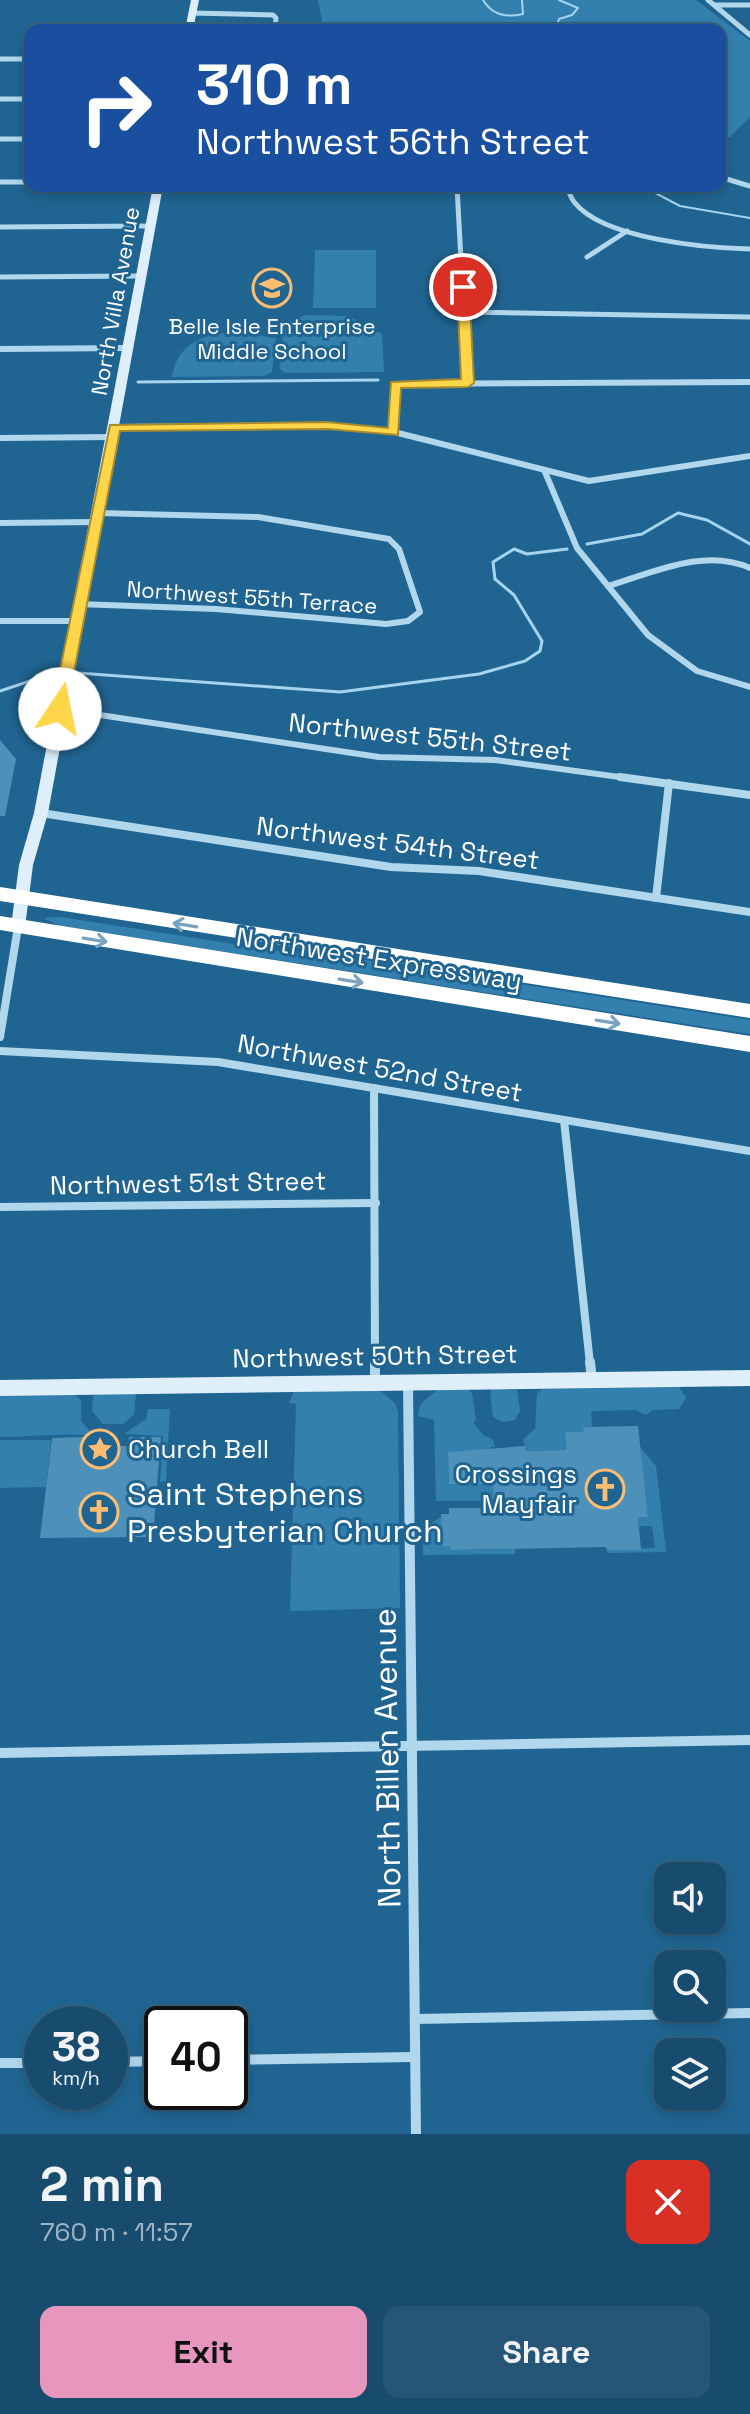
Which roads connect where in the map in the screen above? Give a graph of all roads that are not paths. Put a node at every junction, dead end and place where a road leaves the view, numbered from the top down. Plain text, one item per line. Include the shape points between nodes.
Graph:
1 (195, 0) edge
2 (708, 0) edge
3 (715, 5) junction
4 (750, 5) edge
5 (192, 13) junction
6 (190, 24) edge
7 (276, 24) edge
8 (750, 34) edge
9 (0, 59) edge
10 (24, 59) edge
11 (0, 99) edge
12 (24, 99) edge
13 (0, 139) edge
14 (24, 139) edge
15 (726, 179) edge
16 (0, 182) edge
17 (24, 182) edge
18 (750, 186) edge
19 (157, 192) edge
20 (457, 192) edge
21 (567, 192) edge
22 (151, 226) junction
23 (0, 227) edge
24 (627, 231) junction
25 (750, 249) edge
26 (587, 257) dead end
27 (141, 276) junction
28 (0, 277) edge
29 (464, 312) junction
30 (750, 317) edge
31 (129, 348) junction
32 (0, 349) edge
33 (750, 382) edge
34 (468, 383) junction
35 (114, 432) junction
36 (394, 432) junction
37 (0, 438) edge
38 (750, 456) edge
39 (545, 472) junction
40 (97, 518) junction
41 (0, 523) edge
42 (750, 568) edge
43 (608, 586) junction
44 (78, 604) junction
45 (0, 621) edge
46 (75, 621) junction
47 (750, 687) edge
48 (60, 709) junction
49 (669, 783) junction
50 (750, 795) edge
51 (41, 813) junction
52 (0, 894) edge
53 (656, 898) junction
54 (21, 899) junction
55 (750, 912) edge
56 (9, 925) edge
57 (2, 1008) edge
58 (750, 1011) edge
59 (0, 1037) edge
60 (750, 1044) edge
61 (0, 1051) edge
62 (374, 1088) junction
63 (564, 1120) junction
64 (750, 1151) edge
65 (376, 1203) junction
66 (0, 1207) edge
67 (750, 1378) edge
68 (592, 1380) junction
69 (375, 1382) junction
70 (408, 1382) junction
71 (0, 1388) edge
72 (750, 1740) edge
73 (412, 1746) junction
74 (0, 1753) edge
75 (750, 2013) edge
76 (416, 2019) junction
77 (414, 2057) junction
78 (248, 2060) edge
79 (0, 2063) edge
80 (24, 2063) edge
81 (416, 2134) edge

1 - 5 street
2 - 3 street
3 - 4 street
3 - 8 street
5 - 6 street
5 - 7 street via 273,15
9 - 10 street
11 - 12 street
13 - 14 street
15 - 18 street
16 - 17 street
19 - 22 street, North Villa Avenue
20 - 29 street
21 - 24 street via 585,214
22 - 23 street
22 - 27 street, North Villa Avenue
24 - 25 street via 670,244
24 - 26 street
27 - 28 street
27 - 31 street, North Villa Avenue
29 - 30 street
29 - 34 street
31 - 32 street
31 - 35 street, North Villa Avenue
33 - 34 street
34 - 36 street via 395,384
35 - 36 street via 327,425
35 - 37 street
35 - 40 street, North Villa Avenue
36 - 39 street
38 - 39 street via 620,480 589,481
39 - 43 street via 577,548
40 - 41 street
40 - 44 street, North Villa Avenue
40 - 44 street, Northwest 55th Terrace via 258,517 389,539 399,549 420,612 408,621 386,624
42 - 43 street via 717,557
43 - 47 street via 648,635 697,671
44 - 46 street, North Villa Avenue
45 - 46 street
46 - 48 street, North Villa Avenue
48 - 49 street, Northwest 55th Street via 379,757 495,760
48 - 51 street, North Villa Avenue
49 - 50 street, Northwest 55th Street
49 - 53 street
51 - 53 street, Northwest 54th Street via 391,867 479,871
51 - 54 street, North Villa Avenue
52 - 54 highway, Northwest Expressway
53 - 55 street, Northwest 54th Street
54 - 56 street, North Villa Avenue
58 -> 54 highway, Northwest Expressway
56 - 57 street, North Villa Avenue
56 -> 60 highway, Northwest Expressway
57 - 59 street, North Villa Avenue
61 - 62 street, Northwest 52nd Street via 218,1062
62 - 63 street, Northwest 52nd Street
62 - 65 street
63 - 64 street, Northwest 52nd Street
63 - 68 street
65 - 66 street, Northwest 51st Street
65 - 69 street
67 - 68 street, Northwest 50th Street
68 - 70 street, Northwest 50th Street
69 - 70 street, Northwest 50th Street
69 - 71 street, Northwest 50th Street
70 - 73 street, North Billen Avenue
72 - 73 street
73 - 74 street
73 - 76 street, North Billen Avenue
75 - 76 street
76 - 77 street, North Billen Avenue
77 - 78 street
77 - 81 street, North Billen Avenue
79 - 80 street

